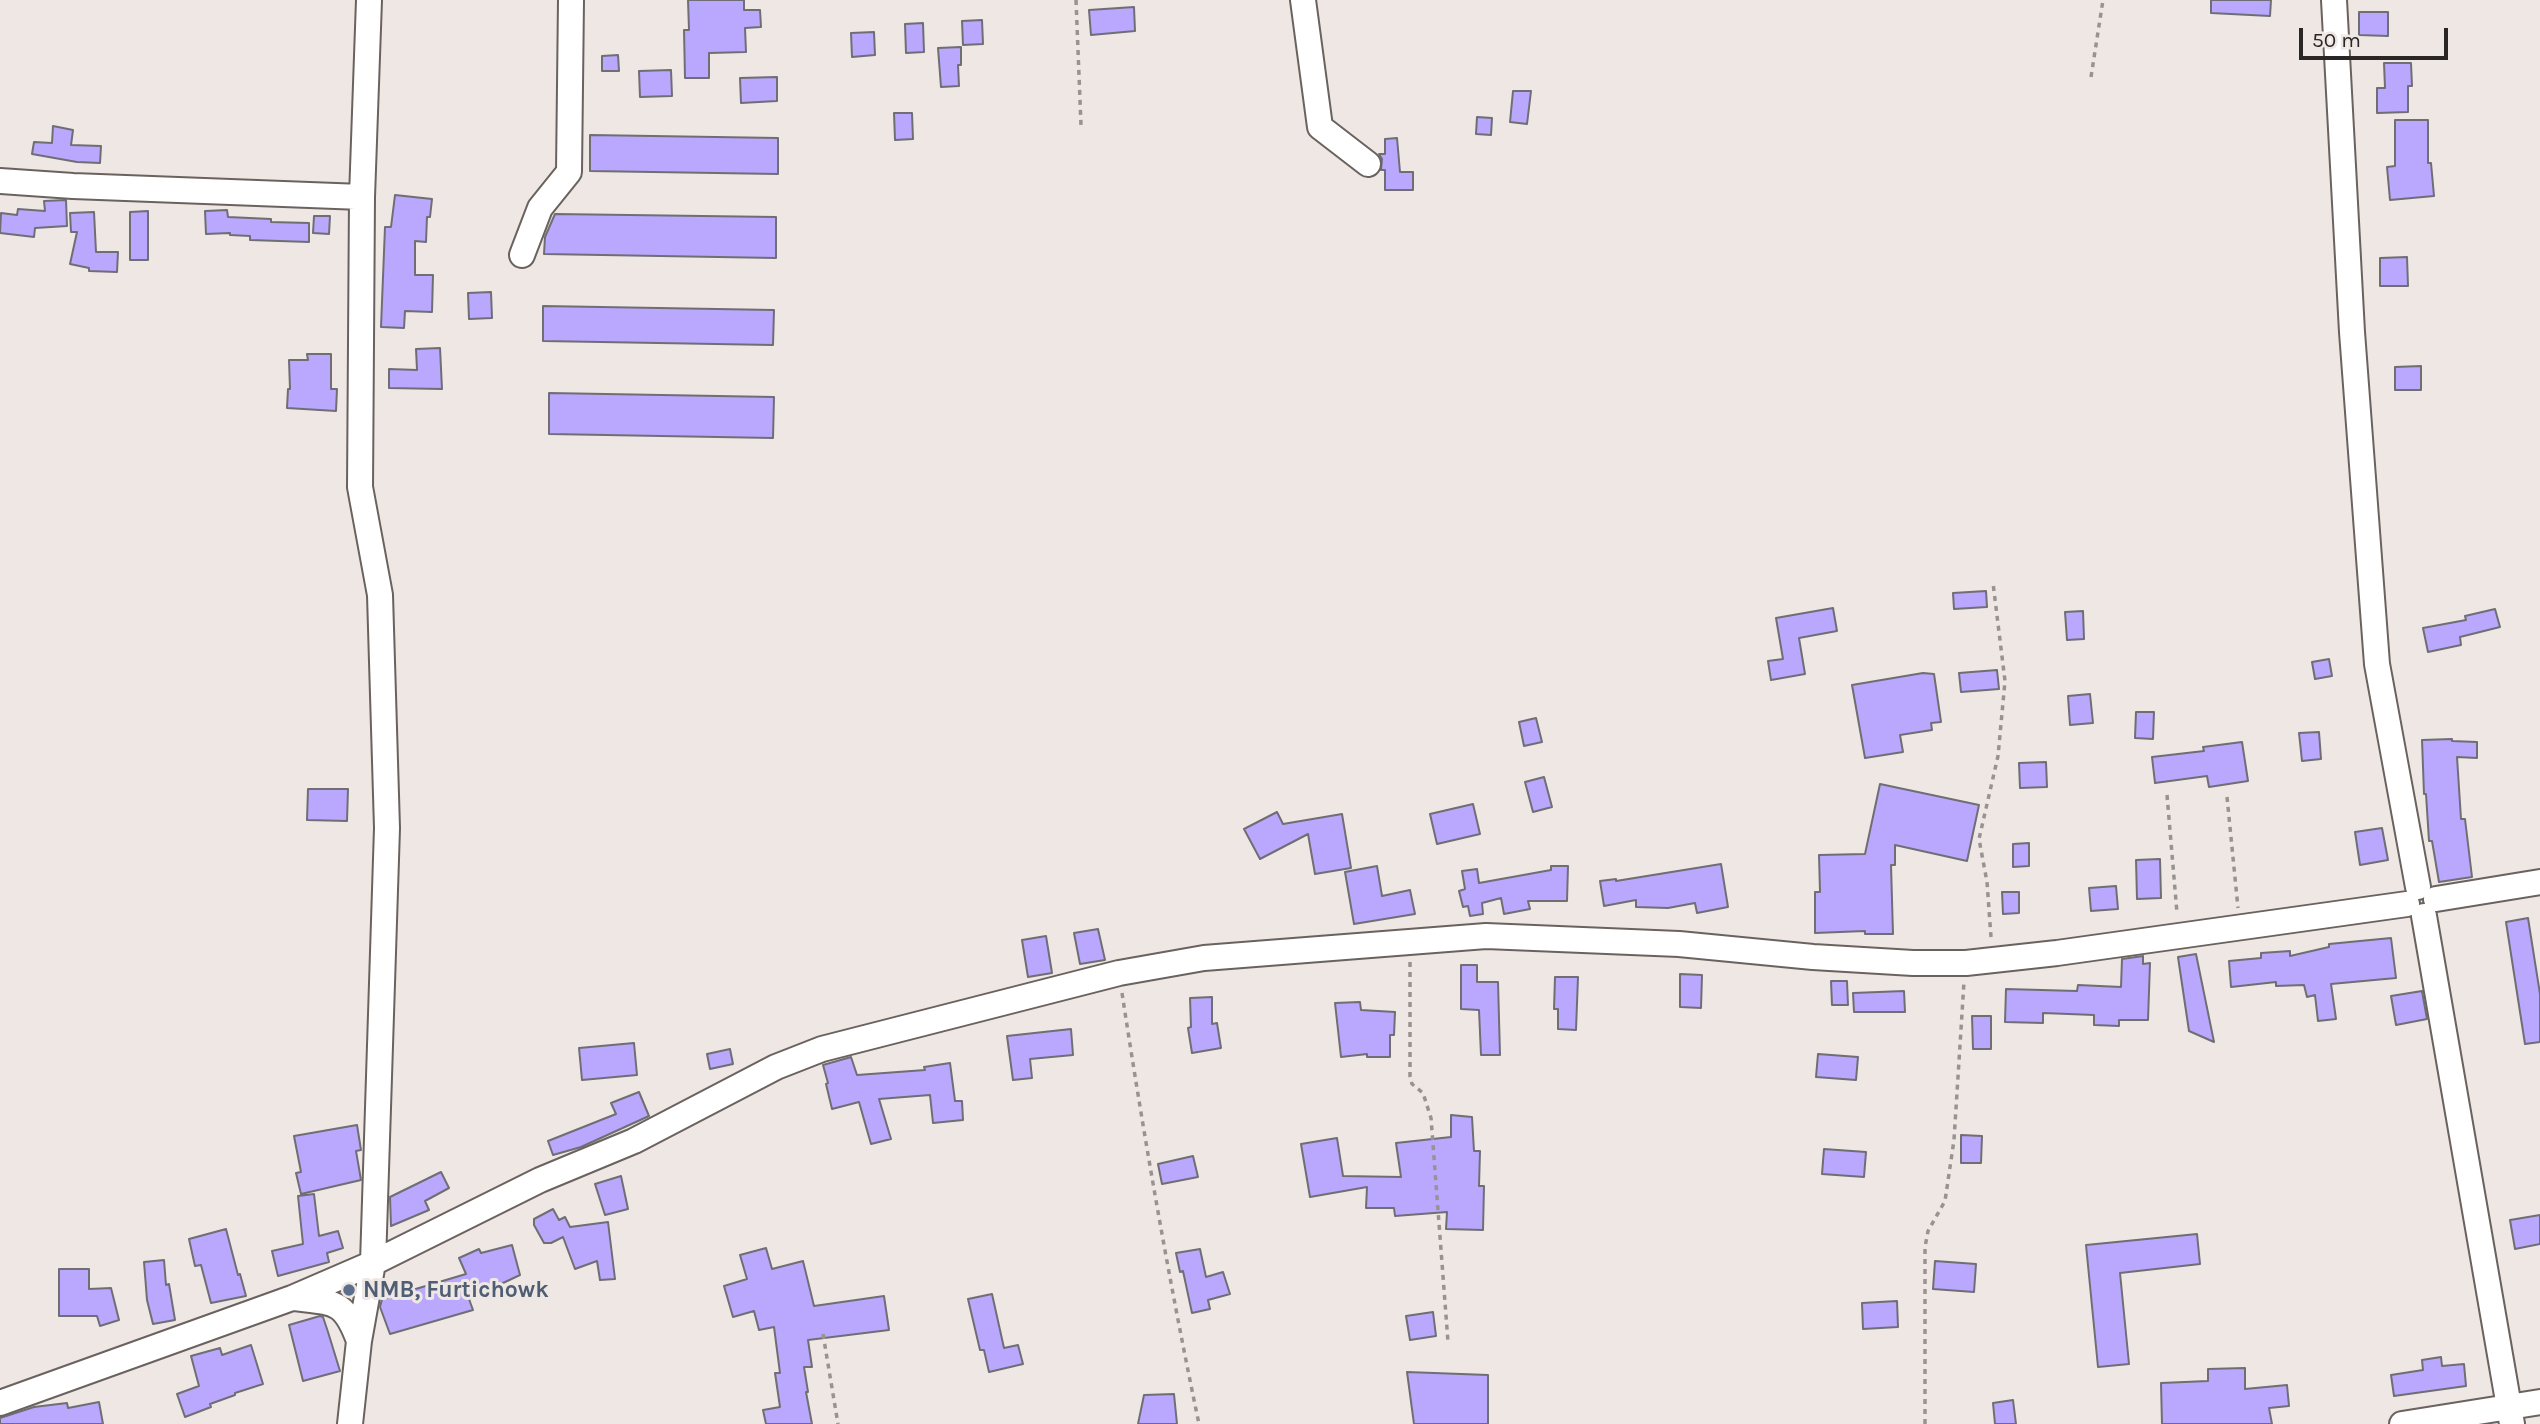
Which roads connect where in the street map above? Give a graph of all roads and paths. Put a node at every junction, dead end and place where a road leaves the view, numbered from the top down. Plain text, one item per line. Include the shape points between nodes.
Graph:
1 (369, 0) edge
2 (571, 0) edge
3 (1076, 0) edge
4 (1303, 0) edge
5 (2103, 0) edge
6 (2334, 0) edge
7 (2091, 77) dead end
8 (1081, 125) dead end
9 (1368, 164) dead end
10 (0, 181) edge
11 (362, 197) junction
12 (522, 255) dead end
13 (1993, 583) dead end
14 (2167, 795) dead end
15 (2227, 797) dead end
16 (2540, 882) edge
17 (2421, 902) junction
18 (2241, 928) junction
19 (2178, 936) junction
20 (1410, 942) junction
21 (1993, 961) junction
22 (1966, 963) junction
23 (1119, 973) junction
24 (373, 1264) junction
25 (292, 1298) junction
26 (823, 1334) dead end
27 (359, 1342) junction
28 (1448, 1342) dead end
29 (0, 1402) edge
30 (2540, 1402) edge
31 (2510, 1416) edge
32 (350, 1424) edge
33 (838, 1424) edge
34 (1199, 1424) edge
35 (1924, 1424) edge
36 (2402, 1424) edge

1 - 11 street
2 - 12 street via 569,172 540,208
3 - 8 path
4 - 9 street via 1320,127
5 - 7 path
6 - 17 street via 2377,664
10 - 11 street
11 - 24 street via 360,487 380,595 387,828
13 - 21 path via 2005,681 1998,756 1979,839
14 - 19 path
15 - 18 path
16 - 17 street
17 - 18 street
17 - 31 street
18 - 19 street
19 - 21 street
20 - 22 street via 1486,936
20 - 23 street via 1204,958
20 - 28 path via 1409,1076 1423,1093 1431,1118
21 - 22 street
22 - 35 path via 1951,1164 1945,1200 1928,1231 1925,1247
23 - 24 street via 822,1049 776,1067 634,1141 540,1181
23 - 34 path via 1148,1159
24 - 25 street
24 - 27 street
25 - 27 street via 332,1303 350,1317
25 - 29 street
26 - 33 path
27 - 32 street
30 - 31 street
31 - 36 street

